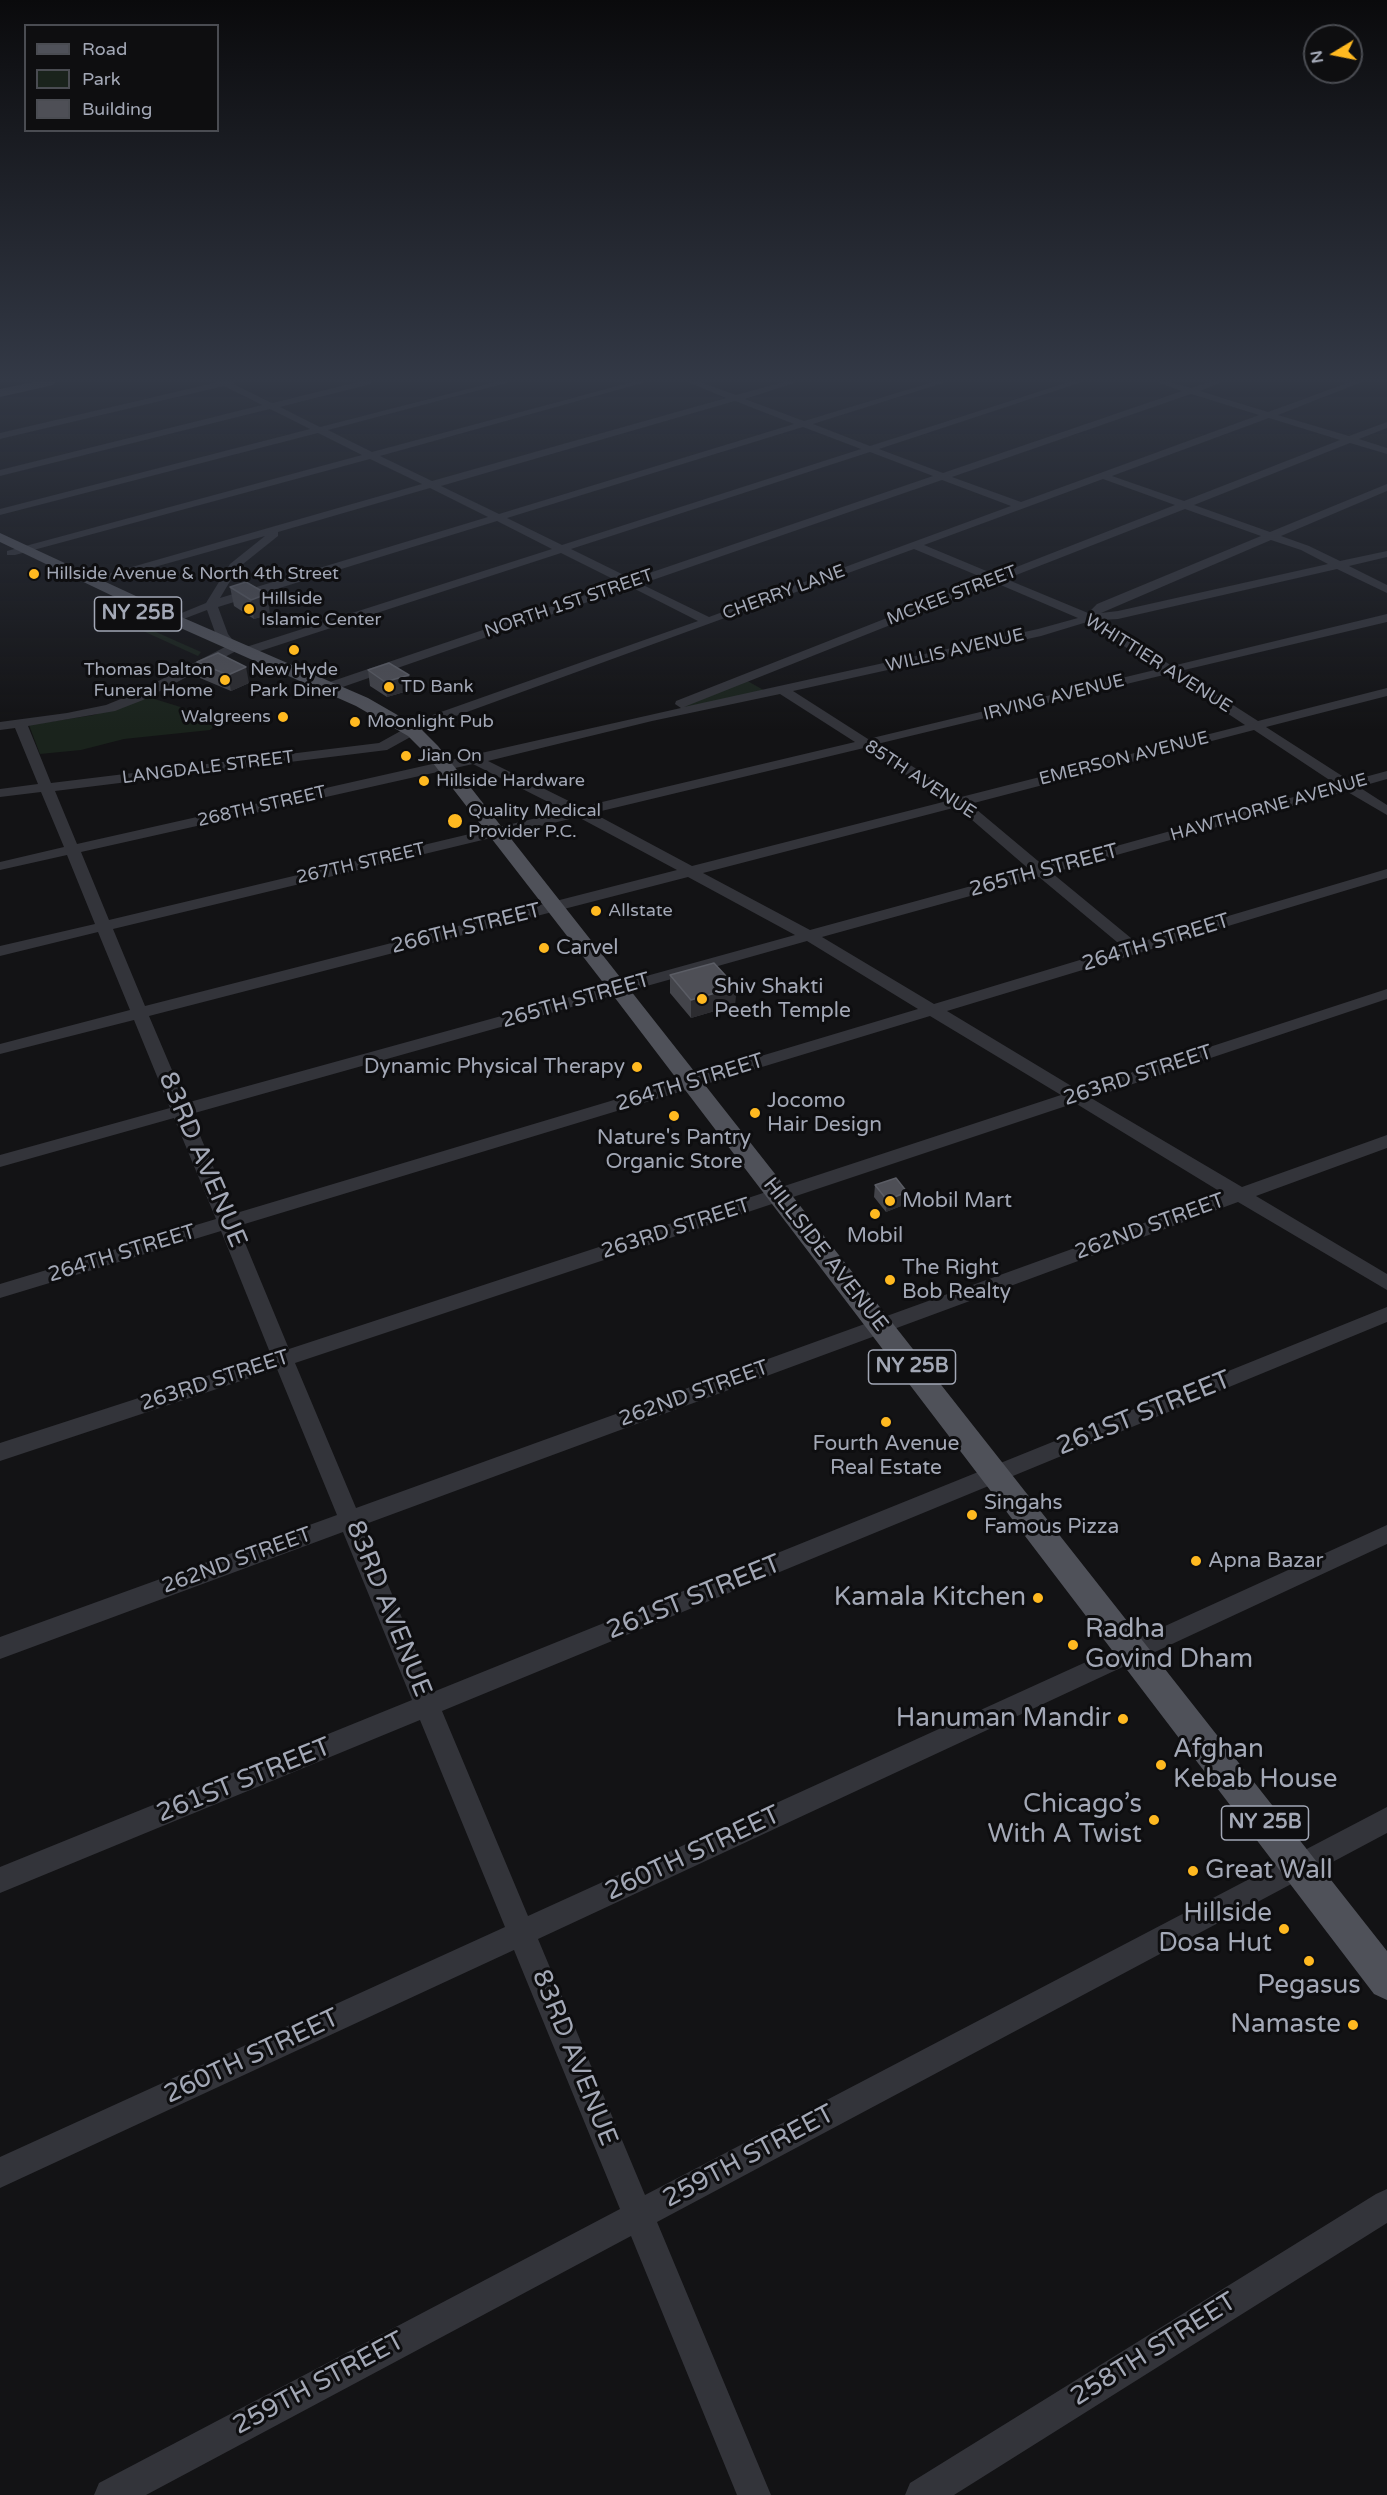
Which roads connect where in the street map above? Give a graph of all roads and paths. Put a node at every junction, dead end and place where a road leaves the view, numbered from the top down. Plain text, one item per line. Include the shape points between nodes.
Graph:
1 (53, 498) edge
2 (207, 498) edge
3 (387, 498) edge
4 (460, 498) edge
5 (561, 498) edge
6 (717, 498) edge
7 (877, 498) edge
8 (1001, 498) edge
9 (1042, 498) edge
10 (1166, 498) edge
11 (1202, 498) edge
12 (1360, 498) edge
13 (1185, 505) junction
14 (1021, 506) junction
15 (0, 512) edge
16 (497, 518) junction
17 (278, 530) junction
18 (1271, 536) junction
19 (0, 537) edge
20 (914, 545) junction
21 (561, 549) junction
22 (12, 550) edge
23 (1387, 554) edge
24 (1340, 565) junction
25 (996, 579) junction
26 (94, 581) junction
27 (630, 583) junction
28 (1387, 590) edge
29 (211, 605) junction
30 (1089, 618) junction
31 (1387, 618) edge
32 (173, 619) junction
33 (708, 621) junction
34 (233, 649) junction
35 (1170, 670) junction
36 (329, 687) junction
37 (782, 690) junction
38 (1387, 692) edge
39 (381, 715) junction
40 (652, 717) junction
41 (10, 725) edge
42 (1256, 726) junction
43 (414, 732) junction
44 (864, 744) junction
45 (523, 748) joint
46 (474, 760) junction
47 (444, 766) junction
48 (1387, 776) edge
49 (722, 778) joint
50 (1349, 786) junction
51 (47, 788) junction
52 (0, 794) edge
53 (959, 802) junction
54 (931, 809) joint
55 (1387, 811) edge
56 (580, 812) junction
57 (496, 832) junction
58 (1152, 842) joint
59 (73, 849) junction
60 (0, 866) edge
61 (691, 871) junction
62 (1042, 872) junction
63 (1384, 874) edge
64 (555, 906) junction
65 (105, 926) junction
66 (809, 936) junction
67 (1134, 950) junction
68 (0, 951) edge
69 (620, 989) junction
70 (1387, 994) edge
71 (935, 1010) junction
72 (141, 1013) junction
73 (0, 1049) edge
74 (692, 1083) junction
75 (1076, 1097) junction
76 (181, 1110) junction
77 (1387, 1141) edge
78 (0, 1161) edge
79 (1240, 1194) junction
80 (779, 1195) junction
81 (227, 1222) junction
82 (1387, 1283) edge
83 (0, 1291) edge
84 (1387, 1314) edge
85 (880, 1326) junction
86 (284, 1358) junction
87 (0, 1452) edge
88 (995, 1475) junction
89 (351, 1520) junction
90 (1387, 1534) edge
91 (0, 1648) edge
92 (1132, 1652) junction
93 (428, 1706) junction
94 (1387, 1819) edge
95 (1298, 1866) junction
96 (0, 1880) edge
97 (522, 1932) junction
98 (1387, 1982) edge
99 (0, 2173) edge
100 (1387, 2205) edge
101 (639, 2215) junction
102 (111, 2495) edge
103 (754, 2495) edge
104 (922, 2495) edge

1 - 15 street
2 - 22 street
3 - 17 street
4 - 16 street
5 - 16 street
6 - 21 street
7 - 27 street, NORTH 1ST STREET
8 - 14 street
9 - 14 street, CHERRY LANE
10 - 13 street
11 - 13 street, MCKEE STREET
12 - 18 street
13 - 18 street
13 - 25 street, MCKEE STREET
14 - 20 street, CHERRY LANE
16 - 21 street
16 - 29 street
17 - 26 street
17 - 29 street via 234,567
18 - 24 street
18 - 30 street via 1101,607
19 - 22 main road, HILLSIDE AVENUE / NY 25B
20 - 25 street, WHITTIER AVENUE
20 - 33 street, CHERRY LANE
21 - 27 street
21 - 34 street
22 - 26 main road, HILLSIDE AVENUE / NY 25B
22 - 34 main road, HILLSIDE AVENUE / NY 25B
23 - 24 street, WILLIS AVENUE
24 - 28 street
24 - 30 street, WILLIS AVENUE via 1118,615
25 - 30 street, WHITTIER AVENUE
25 - 40 street, MCKEE STREET
26 - 32 main road, HILLSIDE AVENUE / NY 25B
27 - 33 street
27 - 36 street, NORTH 1ST STREET
29 - 32 street
29 - 34 street via 221,632
30 - 35 street, WHITTIER AVENUE
30 - 37 street, WILLIS AVENUE
31 - 35 street, IRVING AVENUE
32 - 34 main road, HILLSIDE AVENUE / NY 25B
33 - 43 street, CHERRY LANE via 429,721
34 - 36 main road, HILLSIDE AVENUE / NY 25B
34 - 39 main road, HILLSIDE AVENUE / NY 25B via 351,709
34 - 41 street via 119,705 87,714
35 - 42 street, WHITTIER AVENUE
35 - 44 street, IRVING AVENUE
36 - 39 main road, HILLSIDE AVENUE / NY 25B
37 - 40 street, WILLIS AVENUE
37 - 44 street, 85TH AVENUE
38 - 42 street, EMERSON AVENUE
39 - 43 main road, HILLSIDE AVENUE / NY 25B
40 - 45 street, WILLIS AVENUE
41 - 51 street, 83RD AVENUE
42 - 50 street, WHITTIER AVENUE
42 - 53 street, EMERSON AVENUE
43 - 47 main road, HILLSIDE AVENUE / NY 25B
43 - 51 street, LANGDALE STREET via 382,747
44 - 49 street, IRVING AVENUE
44 - 53 street, 85TH AVENUE
45 - 46 street, 268TH STREET
46 - 47 street, 268TH STREET
46 - 56 street
47 - 57 main road, HILLSIDE AVENUE / NY 25B
47 - 59 street, 268TH STREET
48 - 50 street, HAWTHORNE AVENUE
49 - 56 street, 267TH STREET
50 - 55 street, WHITTIER AVENUE
50 - 58 street, HAWTHORNE AVENUE
51 - 52 street, LANGDALE STREET
51 - 59 street, 83RD AVENUE
53 - 54 street, EMERSON AVENUE
53 - 62 street, 85TH AVENUE
54 - 61 street, 266TH STREET
56 - 57 street, 267TH STREET
56 - 61 street
57 - 64 main road, HILLSIDE AVENUE / NY 25B
57 - 65 street, 267TH STREET
58 - 62 street, 265TH STREET
59 - 60 street, 268TH STREET
59 - 65 street, 83RD AVENUE
61 - 64 street, 266TH STREET
61 - 66 street
62 - 66 street, 265TH STREET
62 - 67 street, 85TH AVENUE
63 - 67 street, 264TH STREET
64 - 69 main road, HILLSIDE AVENUE / NY 25B
64 - 72 street, 266TH STREET
65 - 68 street, 267TH STREET
65 - 72 street, 83RD AVENUE
66 - 69 street, 265TH STREET
66 - 71 street
67 - 71 street, 264TH STREET
69 - 74 main road, HILLSIDE AVENUE / NY 25B
69 - 76 street, 265TH STREET
70 - 75 street, 263RD STREET
71 - 74 street, 264TH STREET
71 - 75 street
72 - 73 street, 266TH STREET
72 - 76 street, 83RD AVENUE
74 - 80 main road, HILLSIDE AVENUE / NY 25B
74 - 81 street, 264TH STREET
75 - 79 street
75 - 80 street, 263RD STREET
76 - 78 street, 265TH STREET
76 - 81 street, 83RD AVENUE
77 - 79 street, 262ND STREET
79 - 82 street
79 - 85 street, 262ND STREET
80 - 85 main road, HILLSIDE AVENUE / NY 25B
80 - 86 street, 263RD STREET
81 - 83 street, 264TH STREET
81 - 86 street, 83RD AVENUE
84 - 88 street, 261ST STREET
85 - 88 main road, HILLSIDE AVENUE / NY 25B
85 - 89 street, 262ND STREET
86 - 87 street, 263RD STREET
86 - 89 street, 83RD AVENUE
88 - 92 main road, HILLSIDE AVENUE / NY 25B
88 - 93 street, 261ST STREET
89 - 91 street, 262ND STREET
89 - 93 street, 83RD AVENUE
90 - 92 street, 260TH STREET
92 - 95 main road, HILLSIDE AVENUE / NY 25B
92 - 97 street, 260TH STREET
93 - 96 street, 261ST STREET
93 - 97 street, 83RD AVENUE
94 - 95 street, 259TH STREET
95 - 98 main road, HILLSIDE AVENUE / NY 25B
95 - 101 street, 259TH STREET
97 - 99 street, 260TH STREET
97 - 101 street, 83RD AVENUE
100 - 104 street, 258TH STREET
101 - 102 street, 259TH STREET
101 - 103 street, 83RD AVENUE

